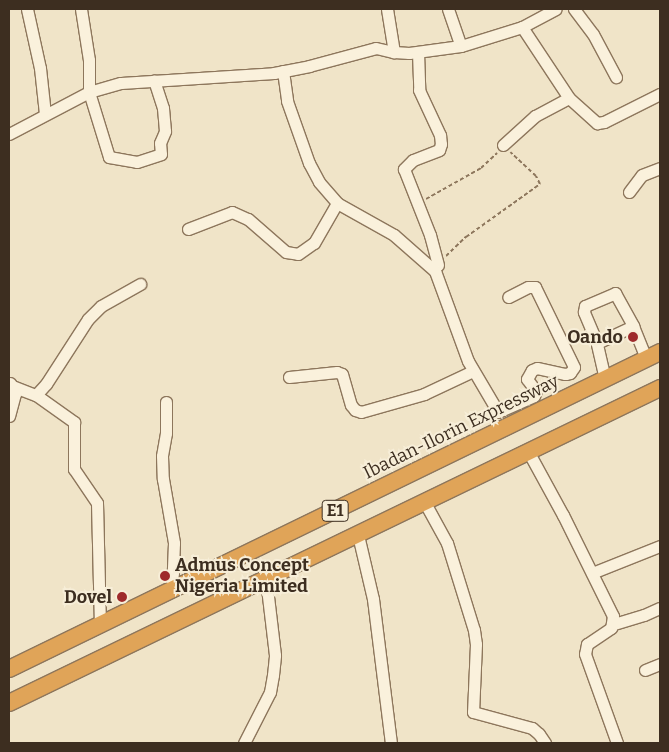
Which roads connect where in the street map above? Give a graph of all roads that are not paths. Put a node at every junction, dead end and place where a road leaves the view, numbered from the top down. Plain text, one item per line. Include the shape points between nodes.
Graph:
1 (27, 9) edge
2 (81, 9) edge
3 (387, 9) edge
4 (448, 9) edge
5 (556, 9) edge
6 (574, 9) edge
7 (522, 27) junction
8 (460, 46) junction
9 (394, 52) junction
10 (418, 52) junction
11 (283, 71) junction
12 (616, 77) dead end
13 (154, 80) junction
14 (89, 92) junction
15 (660, 94) edge
16 (569, 98) junction
17 (45, 114) junction
18 (9, 134) edge
19 (503, 145) road end
20 (660, 168) edge
21 (629, 192) dead end
22 (337, 203) junction
23 (188, 229) dead end
24 (438, 265) road end
25 (140, 284) dead end
26 (508, 297) dead end
27 (634, 326) junction
28 (597, 343) junction
29 (653, 355) edge
30 (473, 371) junction
31 (289, 377) dead end
32 (605, 379) junction
33 (10, 384) edge
34 (660, 388) edge
35 (36, 395) junction
36 (166, 402) dead end
37 (9, 416) edge
38 (529, 453) junction
39 (425, 503) junction
40 (358, 535) junction
41 (660, 546) edge
42 (592, 574) junction
43 (266, 580) junction
44 (172, 590) junction
45 (660, 608) edge
46 (614, 624) junction
47 (100, 625) junction
48 (660, 664) edge
49 (9, 669) edge
50 (645, 670) dead end
51 (9, 703) edge
52 (244, 743) edge
53 (391, 743) edge
54 (545, 743) edge
55 (617, 743) edge

1 - 17 street via 40,68
2 - 14 street
3 - 9 street
4 - 8 street
5 - 7 street
6 - 12 street
7 - 8 street
7 - 16 street
8 - 10 street
9 - 10 street
9 - 11 street via 376,48
10 - 24 street via 419,90 441,144 439,150 413,160 404,169
11 - 13 street
11 - 22 street via 287,101 309,163 319,182
13 - 14 street via 121,83
13 - 14 street via 163,108 165,131 160,143 161,154 137,162 109,157
14 - 17 street
15 - 16 street via 597,123
16 - 19 street via 535,116
17 - 18 street
20 - 21 street via 642,175
22 - 23 street via 314,243 298,254 286,252 248,219 232,212
22 - 30 street via 394,235 435,271
25 - 35 street via 101,306 88,319
26 - 30 street via 535,287 574,367 565,374 537,368 532,370 527,379 536,392 534,396 498,412
27 - 28 street
27 - 28 street via 615,293 585,306 584,312
27 - 29 street
28 - 32 street
29 - 32 highway, Ibadan-Ilorin Expressway / E1
30 - 31 street via 424,394 361,412 351,404 342,374
32 - 44 highway, Ibadan-Ilorin Expressway / E1
33 - 35 street
33 - 37 street via 15,394
34 - 38 highway, E1
35 - 47 street via 74,422 74,469 97,503
36 - 44 street via 162,479 174,543
38 - 39 highway, E1
38 - 42 street
39 - 40 highway, E1
39 - 54 street via 447,543 474,630 473,712 532,728
40 - 43 highway, E1
40 - 53 street via 373,599
41 - 42 street
42 - 46 street
43 - 51 highway, E1
43 - 52 street via 275,655 273,675 267,698
44 - 47 highway, Ibadan-Ilorin Expressway / E1
45 - 46 street
46 - 55 street via 587,644 585,654
47 - 49 highway, Ibadan-Ilorin Expressway / E1
48 - 50 street

